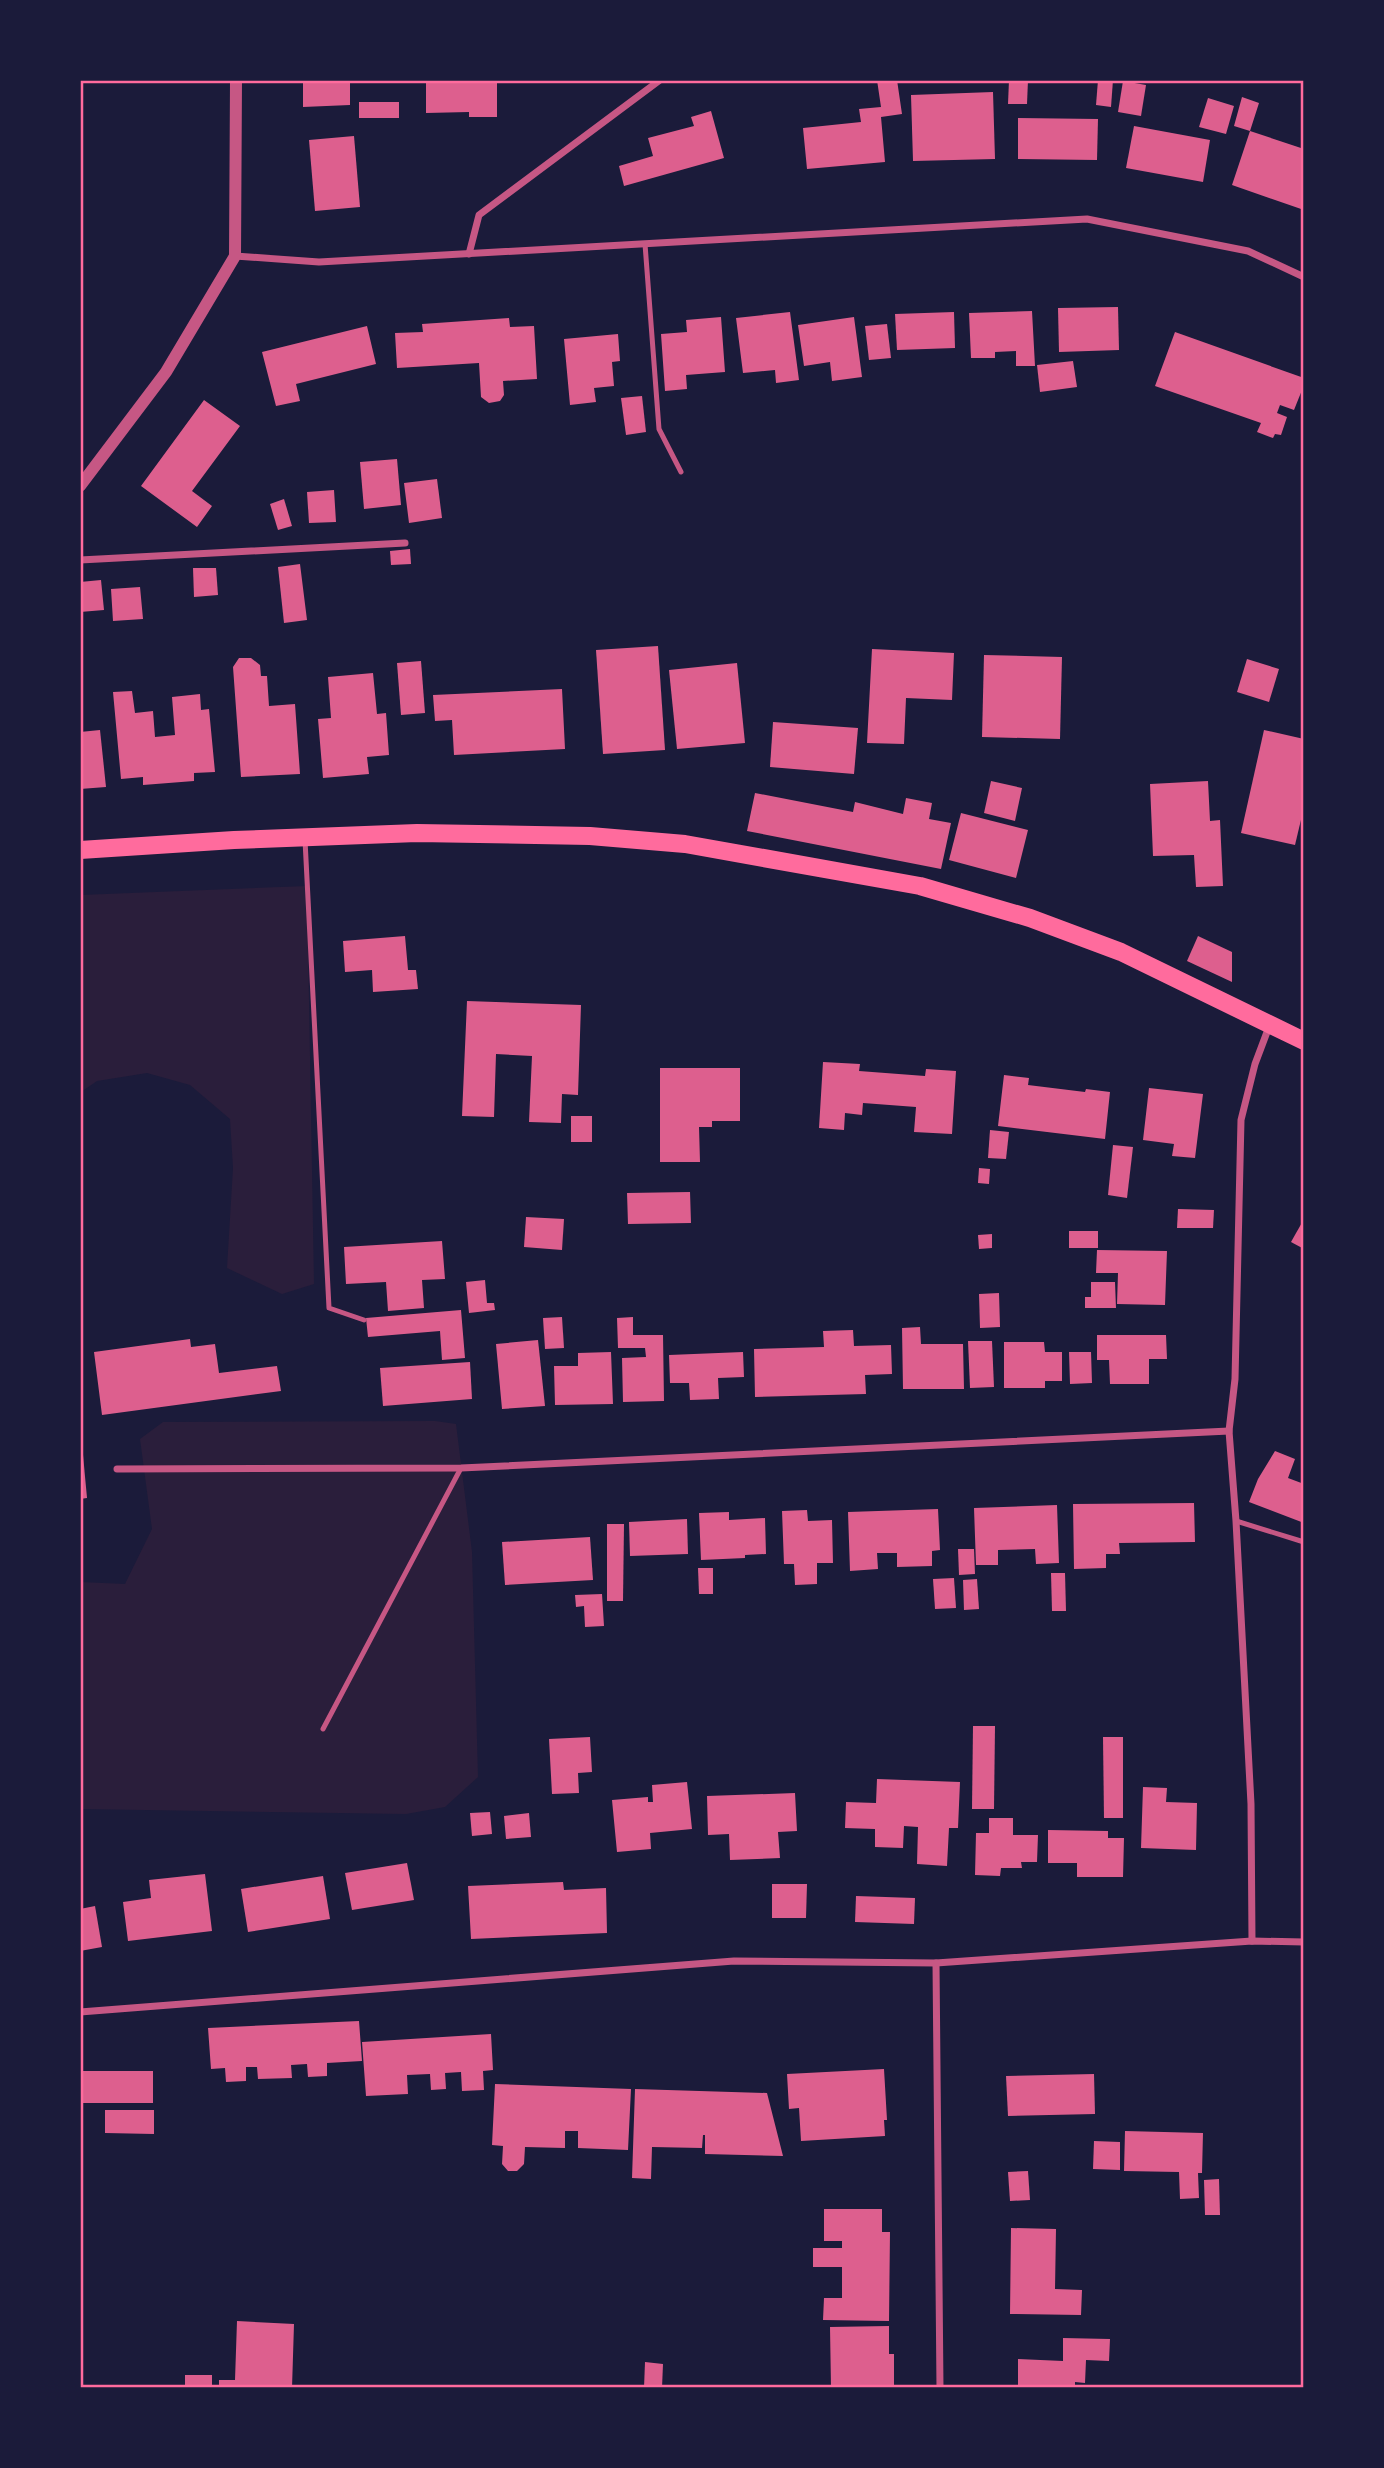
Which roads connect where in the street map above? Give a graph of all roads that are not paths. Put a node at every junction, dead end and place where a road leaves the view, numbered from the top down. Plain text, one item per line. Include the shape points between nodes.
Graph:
1 (236, 80) edge
2 (660, 80) edge
3 (645, 244) junction
4 (469, 254) junction
5 (235, 256) junction
6 (1304, 277) edge
7 (681, 472) dead end
8 (80, 486) edge
9 (405, 543) dead end
10 (80, 560) edge
11 (305, 837) junction
12 (80, 850) edge
13 (1271, 1023) junction
14 (1304, 1041) edge
15 (364, 1320) dead end
16 (1229, 1431) junction
17 (461, 1468) junction
18 (117, 1469) dead end
19 (1236, 1521) junction
20 (1304, 1542) edge
21 (323, 1729) dead end
22 (1252, 1941) junction
23 (1304, 1942) edge
24 (936, 1963) junction
25 (80, 2012) edge
26 (940, 2388) edge

1 - 5 street
2 - 4 street via 479,215
3 - 4 street
3 - 6 street via 1087,219 1248,251
3 - 7 lane via 659,429
4 - 5 street via 319,262
5 - 8 street via 166,372
9 - 10 street
11 - 12 main road
11 - 13 main road via 416,833 590,836 685,844 920,886 1030,918 1110,948
11 - 15 lane via 329,1308
13 - 14 main road
13 - 16 street via 1241,1120 1235,1379
16 - 17 street
16 - 19 street
17 - 18 street
17 - 21 lane
19 - 20 lane
19 - 22 street via 1251,1804
22 - 23 street
22 - 24 street
24 - 25 street via 734,1961
24 - 26 street

